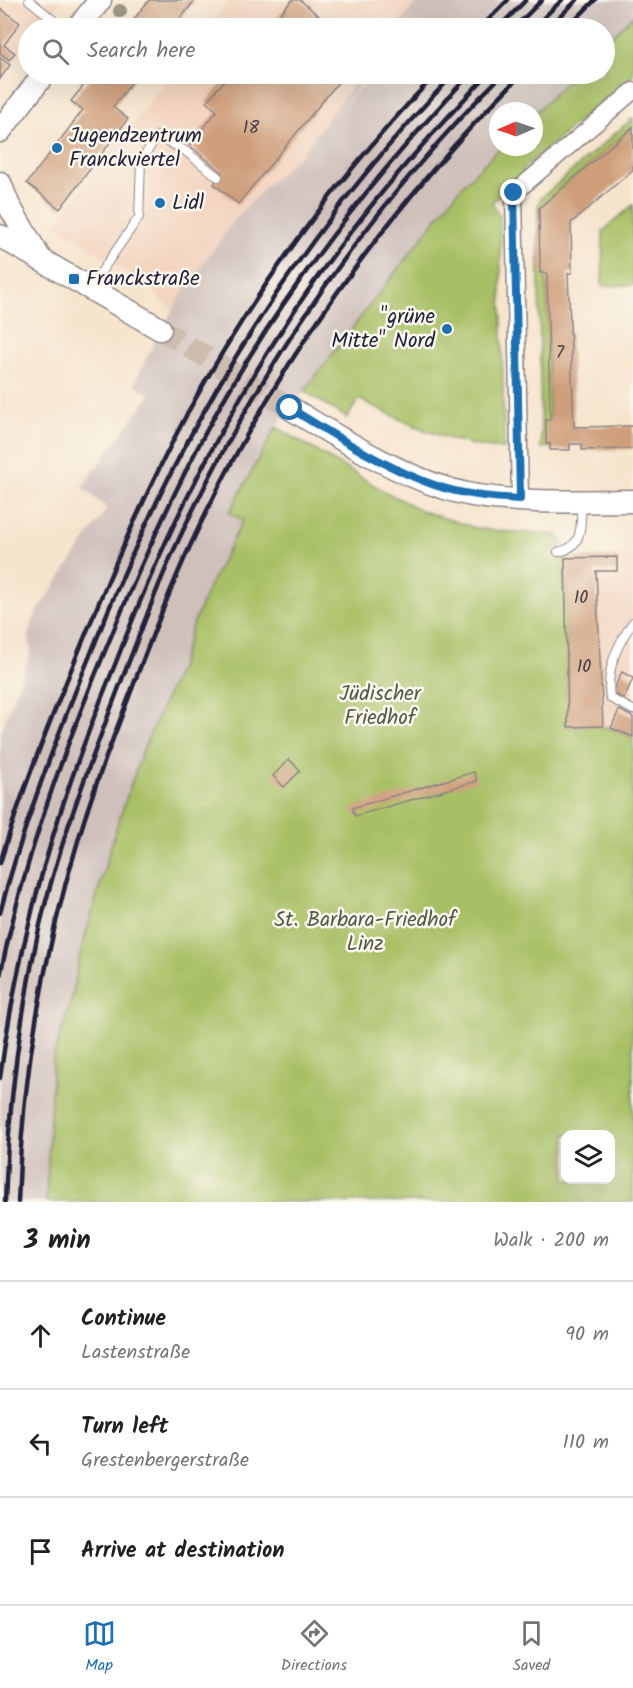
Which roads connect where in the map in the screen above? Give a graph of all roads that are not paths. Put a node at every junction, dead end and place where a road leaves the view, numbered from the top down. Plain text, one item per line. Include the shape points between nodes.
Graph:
1 (100, 0) edge
2 (35, 2) edge
3 (52, 18) edge
4 (86, 18) edge
5 (36, 84) edge
6 (633, 91) edge
7 (0, 131) edge
8 (218, 177) dead end
9 (0, 183) edge
10 (1, 237) edge
11 (40, 258) junction
12 (90, 288) junction
13 (159, 329) tunnel mouth
14 (290, 408) tunnel mouth
15 (520, 499) junction
16 (582, 501) junction
17 (633, 501) edge
18 (558, 552) dead end
19 (633, 622) edge
20 (633, 710) edge

1 - 4 main road
2 - 3 lane
5 - 7 main road
6 - 15 street via 514,193
8 - 12 lane via 184,150 157,136 141,161 139,217
9 - 11 main road
10 - 11 main road
11 - 12 main road
12 - 13 main road
14 - 15 main road via 356,447 431,483 471,494
15 - 16 main road
16 - 17 main road
16 - 18 lane via 577,541 569,550
19 - 20 lane via 619,642 608,686 610,698

